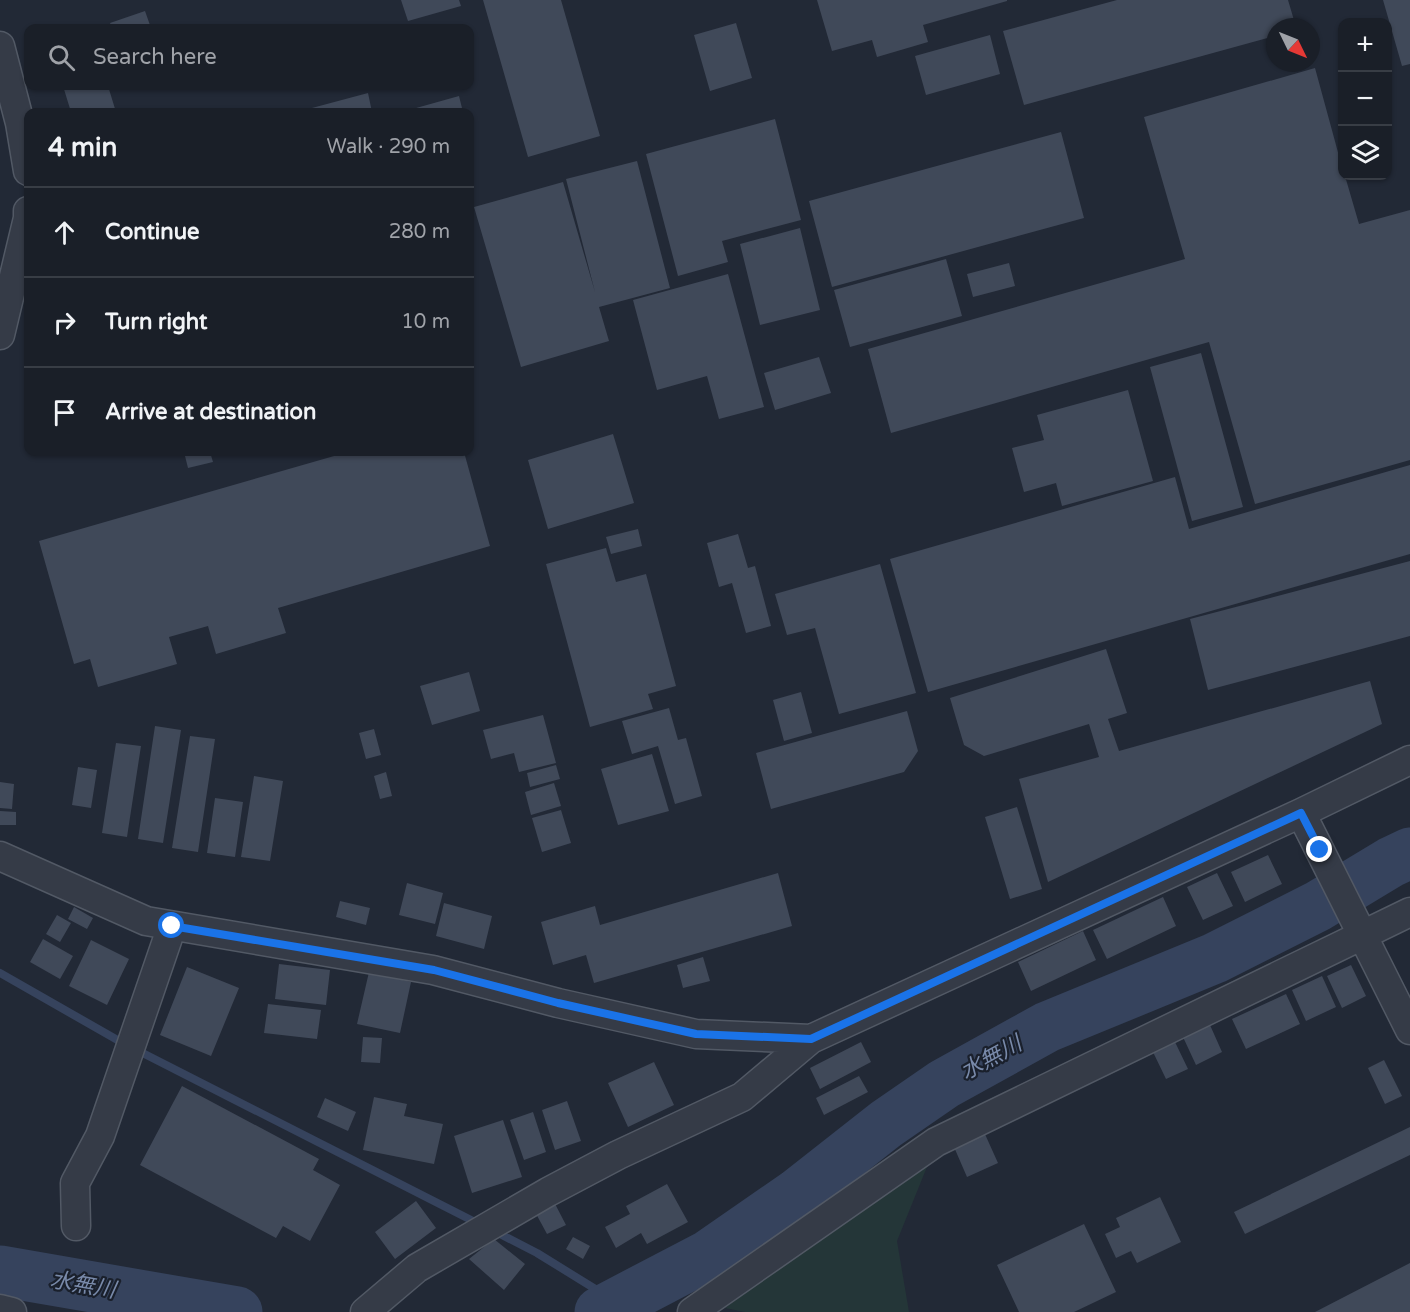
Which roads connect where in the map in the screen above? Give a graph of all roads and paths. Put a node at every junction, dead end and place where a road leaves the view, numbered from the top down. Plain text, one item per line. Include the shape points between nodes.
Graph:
1 (0, 46) edge
2 (24, 147) edge
3 (24, 235) edge
4 (0, 335) edge
5 (1410, 760) edge
6 (1301, 813) junction
7 (0, 856) edge
8 (1410, 912) edge
9 (172, 926) junction
10 (1362, 937) junction
11 (1410, 1030) edge
12 (811, 1039) junction
13 (76, 1226) dead end
14 (0, 1310) edge
15 (12, 1312) edge
16 (365, 1312) edge
17 (692, 1312) edge

1 - 2 street
3 - 4 street
5 - 6 street
6 - 10 street
6 - 12 street
7 - 9 street via 146,921
8 - 10 street
9 - 12 street via 434,970 696,1034
9 - 13 street via 100,1136 75,1183
10 - 11 street
10 - 17 street via 936,1142
12 - 16 street via 742,1096 538,1198 417,1268
14 - 15 street

